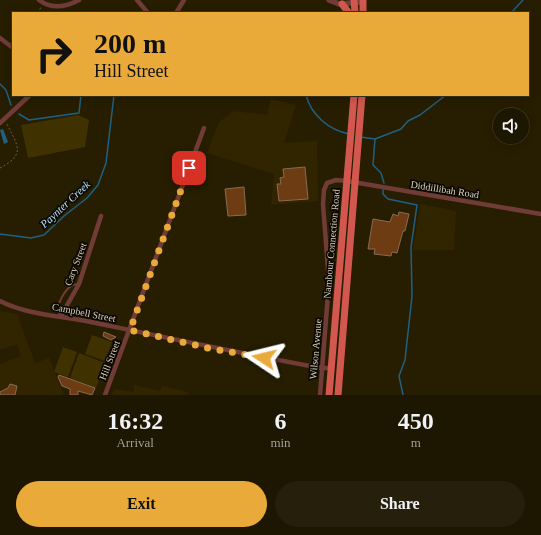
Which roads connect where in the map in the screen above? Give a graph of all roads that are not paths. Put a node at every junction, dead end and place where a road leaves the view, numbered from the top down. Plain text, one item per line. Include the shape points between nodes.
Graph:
1 (79, 0) edge
2 (137, 0) edge
3 (184, 0) edge
4 (329, 0) edge
5 (41, 1) edge
6 (354, 1) edge
7 (363, 1) edge
8 (341, 2) edge
9 (147, 12) edge
10 (177, 12) edge
11 (348, 12) edge
12 (355, 12) edge
13 (364, 12) edge
14 (0, 38) edge
15 (12, 47) edge
16 (29, 96) edge
17 (354, 96) edge
18 (362, 96) edge
19 (0, 124) edge
20 (204, 128) dead end
21 (346, 180) junction
22 (355, 182) junction
23 (541, 214) edge
24 (101, 216) dead end
25 (0, 301) edge
26 (61, 316) junction
27 (130, 330) junction
28 (322, 368) junction
29 (331, 368) junction
30 (105, 395) edge
31 (320, 395) edge
32 (329, 395) edge
33 (338, 395) edge

1 - 5 street via 59,7
2 - 9 street
3 - 10 street
4 - 8 street
6 - 7 street
6 - 8 street
6 - 12 highway
7 - 13 highway
8 - 11 highway
14 - 15 street
16 - 19 street
17 - 21 highway, Nambour Connection Road
18 - 22 highway, Nambour Connection Road
20 - 27 street, Hill Street
21 - 22 street, Diddillibah Road
21 - 28 street, Wilson Avenue via 330,181 324,186 323,193 329,287
21 - 29 highway, Nambour Connection Road
22 - 23 street, Diddillibah Road
22 - 33 highway, Nambour Connection Road
24 - 26 street, Cary Street via 79,284
25 - 26 street, Campbell Street via 26,310
26 - 27 street, Campbell Street
27 - 28 street, Campbell Street via 208,348
27 - 30 street, Hill Street
28 - 29 street, Campbell Street
28 - 31 street, Wilson Avenue
29 - 32 highway, Nambour Connection Road

